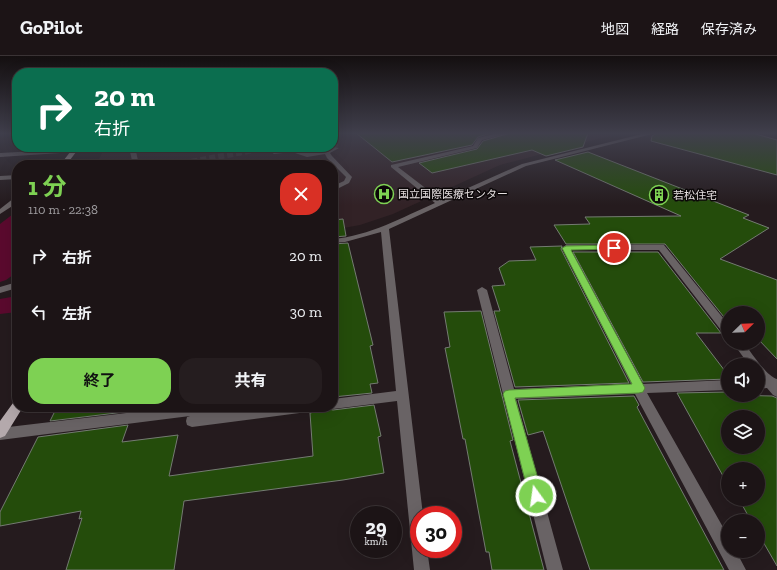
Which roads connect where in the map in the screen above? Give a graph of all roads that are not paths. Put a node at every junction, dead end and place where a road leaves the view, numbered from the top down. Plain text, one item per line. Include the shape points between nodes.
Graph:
1 (432, 157) edge
2 (556, 157) edge
3 (338, 166) edge
4 (0, 178) edge
5 (12, 178) edge
6 (338, 187) edge
7 (440, 203) junction
8 (12, 204) edge
9 (0, 212) edge
10 (385, 228) junction
11 (338, 241) edge
12 (12, 286) edge
13 (0, 290) edge
14 (482, 290) dead end
15 (721, 322) edge
16 (743, 350) edge
17 (750, 358) edge
18 (721, 385) edge
19 (639, 388) junction
20 (509, 394) junction
21 (402, 395) junction
22 (338, 403) edge
23 (13, 412) edge
24 (178, 412) edge
25 (266, 412) edge
26 (192, 421) dead end
27 (0, 433) edge
28 (414, 506) edge
29 (420, 558) edge
30 (422, 570) edge
31 (555, 570) edge
32 (738, 570) edge

1 - 7 street via 393,166
2 - 7 street via 524,165
3 - 6 street via 349,177 347,182
4 - 5 street
7 - 10 street
8 - 9 street
10 - 11 street
10 - 21 street
12 - 13 street
14 - 20 street
15 - 19 street via 661,247 566,248
16 - 17 street
18 - 19 street
19 - 20 street
19 - 32 street
20 - 31 street
21 - 22 street
21 - 28 street
23 - 27 main road
24 - 27 street
25 - 26 street
29 - 30 street

